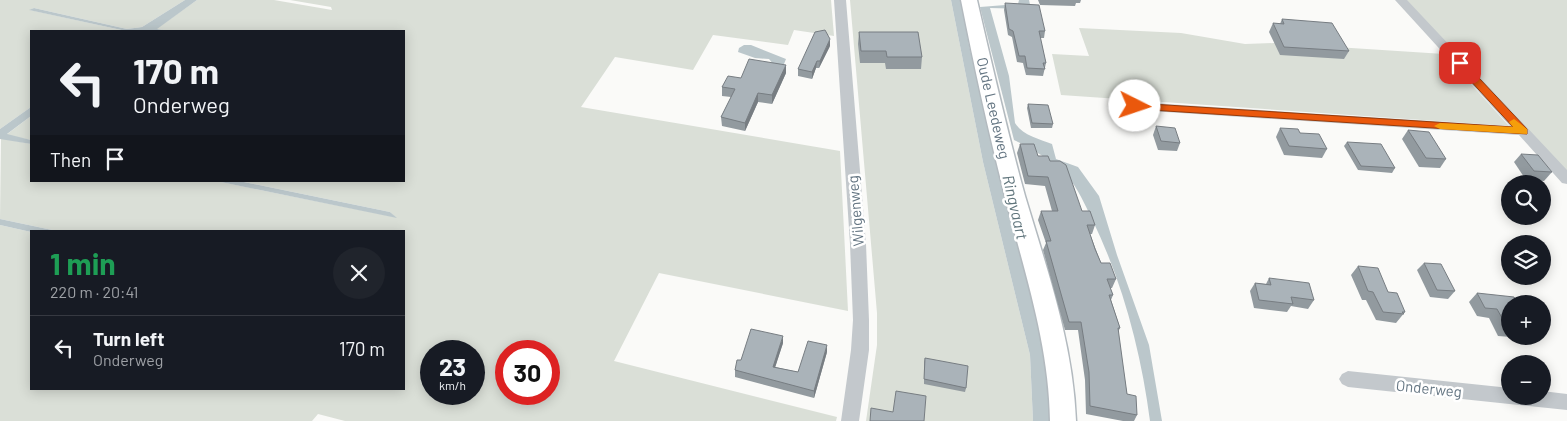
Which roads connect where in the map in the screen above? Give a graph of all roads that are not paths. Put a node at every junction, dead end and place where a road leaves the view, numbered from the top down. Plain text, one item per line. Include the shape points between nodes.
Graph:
1 (840, 0) edge
2 (969, 0) edge
3 (1401, 0) edge
4 (1135, 106) dead end
5 (1523, 132) junction
6 (1567, 179) edge
7 (1348, 379) dead end
8 (1501, 395) edge
9 (1551, 400) edge
10 (1567, 402) edge
11 (850, 421) edge
12 (1063, 421) edge

1 - 11 street, Wilgenweg via 861,320
2 - 12 street, Oude Leedeweg via 1014,192 1058,354 1063,383
3 - 5 street
4 - 5 street
5 - 6 street
7 - 8 street, Onderweg
9 - 10 street, Onderweg

